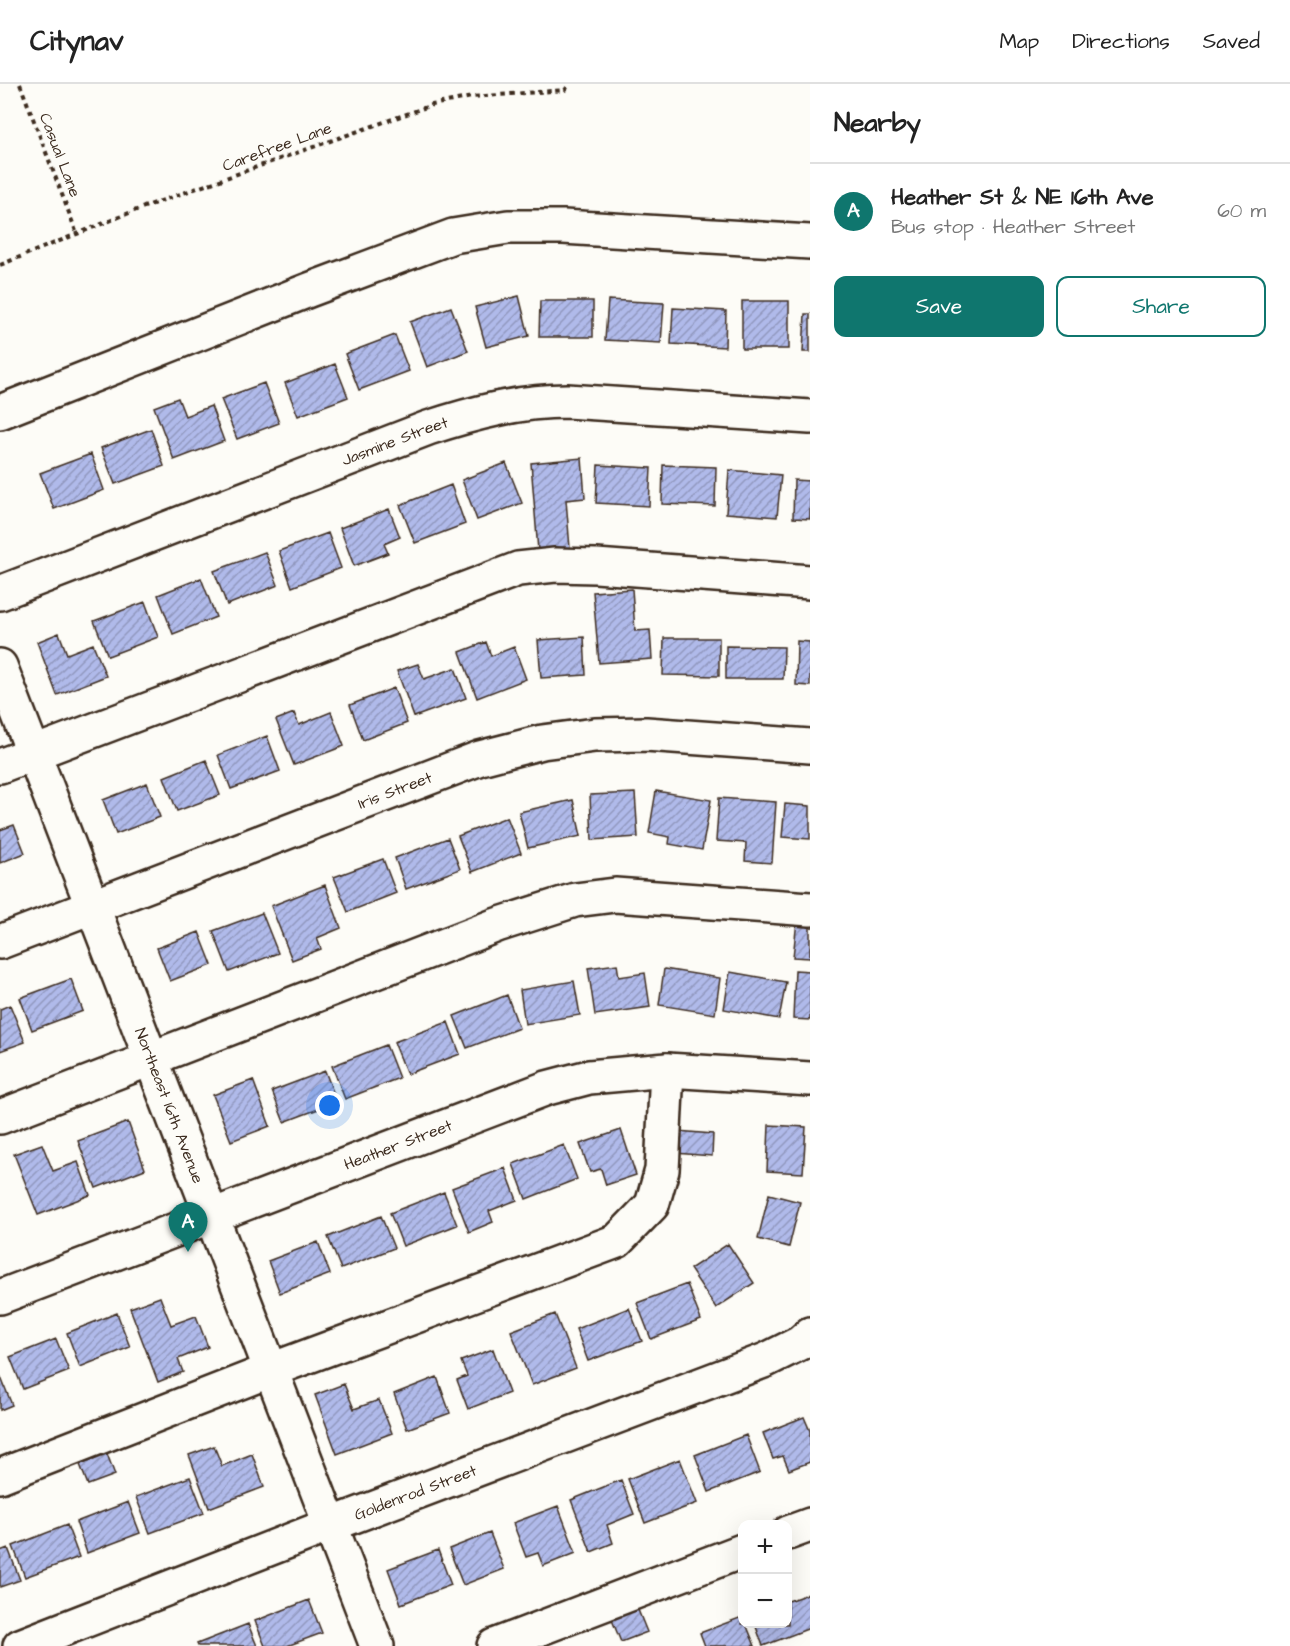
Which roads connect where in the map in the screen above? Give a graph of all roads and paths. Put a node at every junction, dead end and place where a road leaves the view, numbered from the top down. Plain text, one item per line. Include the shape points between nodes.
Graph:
1 (20, 84) edge
2 (570, 84) edge
3 (77, 234) junction
4 (810, 242) edge
5 (0, 265) edge
6 (0, 412) edge
7 (810, 417) edge
8 (810, 582) edge
9 (0, 593) edge
10 (0, 666) edge
11 (810, 746) edge
12 (34, 754) junction
13 (0, 766) edge
14 (92, 907) junction
15 (810, 909) edge
16 (0, 942) edge
17 (152, 1059) junction
18 (667, 1070) junction
19 (810, 1079) edge
20 (0, 1117) edge
21 (211, 1216) junction
22 (0, 1297) edge
23 (810, 1334) edge
24 (271, 1370) junction
25 (0, 1476) edge
26 (330, 1525) junction
27 (810, 1525) edge
28 (792, 1532) edge
29 (738, 1553) edge
30 (20, 1646) edge
31 (377, 1646) edge
32 (494, 1646) edge

1 - 3 path, Casual Lane
2 - 3 path, Carefree Lane via 565,90 472,97 432,105
3 - 5 path, Carefree Lane
4 - 6 street via 563,227 508,227 453,236
7 - 9 street, Jasmine Street via 567,400 501,408 428,428
8 - 12 street via 596,566 518,569
10 - 12 street, Northeast 16th Avenue
11 - 14 street, Iris Street via 646,734 542,742 480,758
12 - 13 street
12 - 14 street, Northeast 16th Avenue
14 - 16 street, Iris Street
14 - 17 street, Northeast 16th Avenue
15 - 17 street via 615,895 575,900 497,925
17 - 20 street
17 - 21 street, Northeast 16th Avenue
18 - 19 street, Heather Street
18 - 21 street, Heather Street via 589,1077 547,1088
18 - 24 street via 660,1179 652,1205 617,1241
21 - 22 street, Heather Street
21 - 24 street, Northeast 16th Avenue
23 - 26 street, Goldenrod Street via 766,1360
24 - 25 street
24 - 26 street, Northeast 16th Avenue
26 - 30 street, Goldenrod Street
26 - 31 street, Northeast 16th Avenue
27 - 28 street
29 - 32 street

